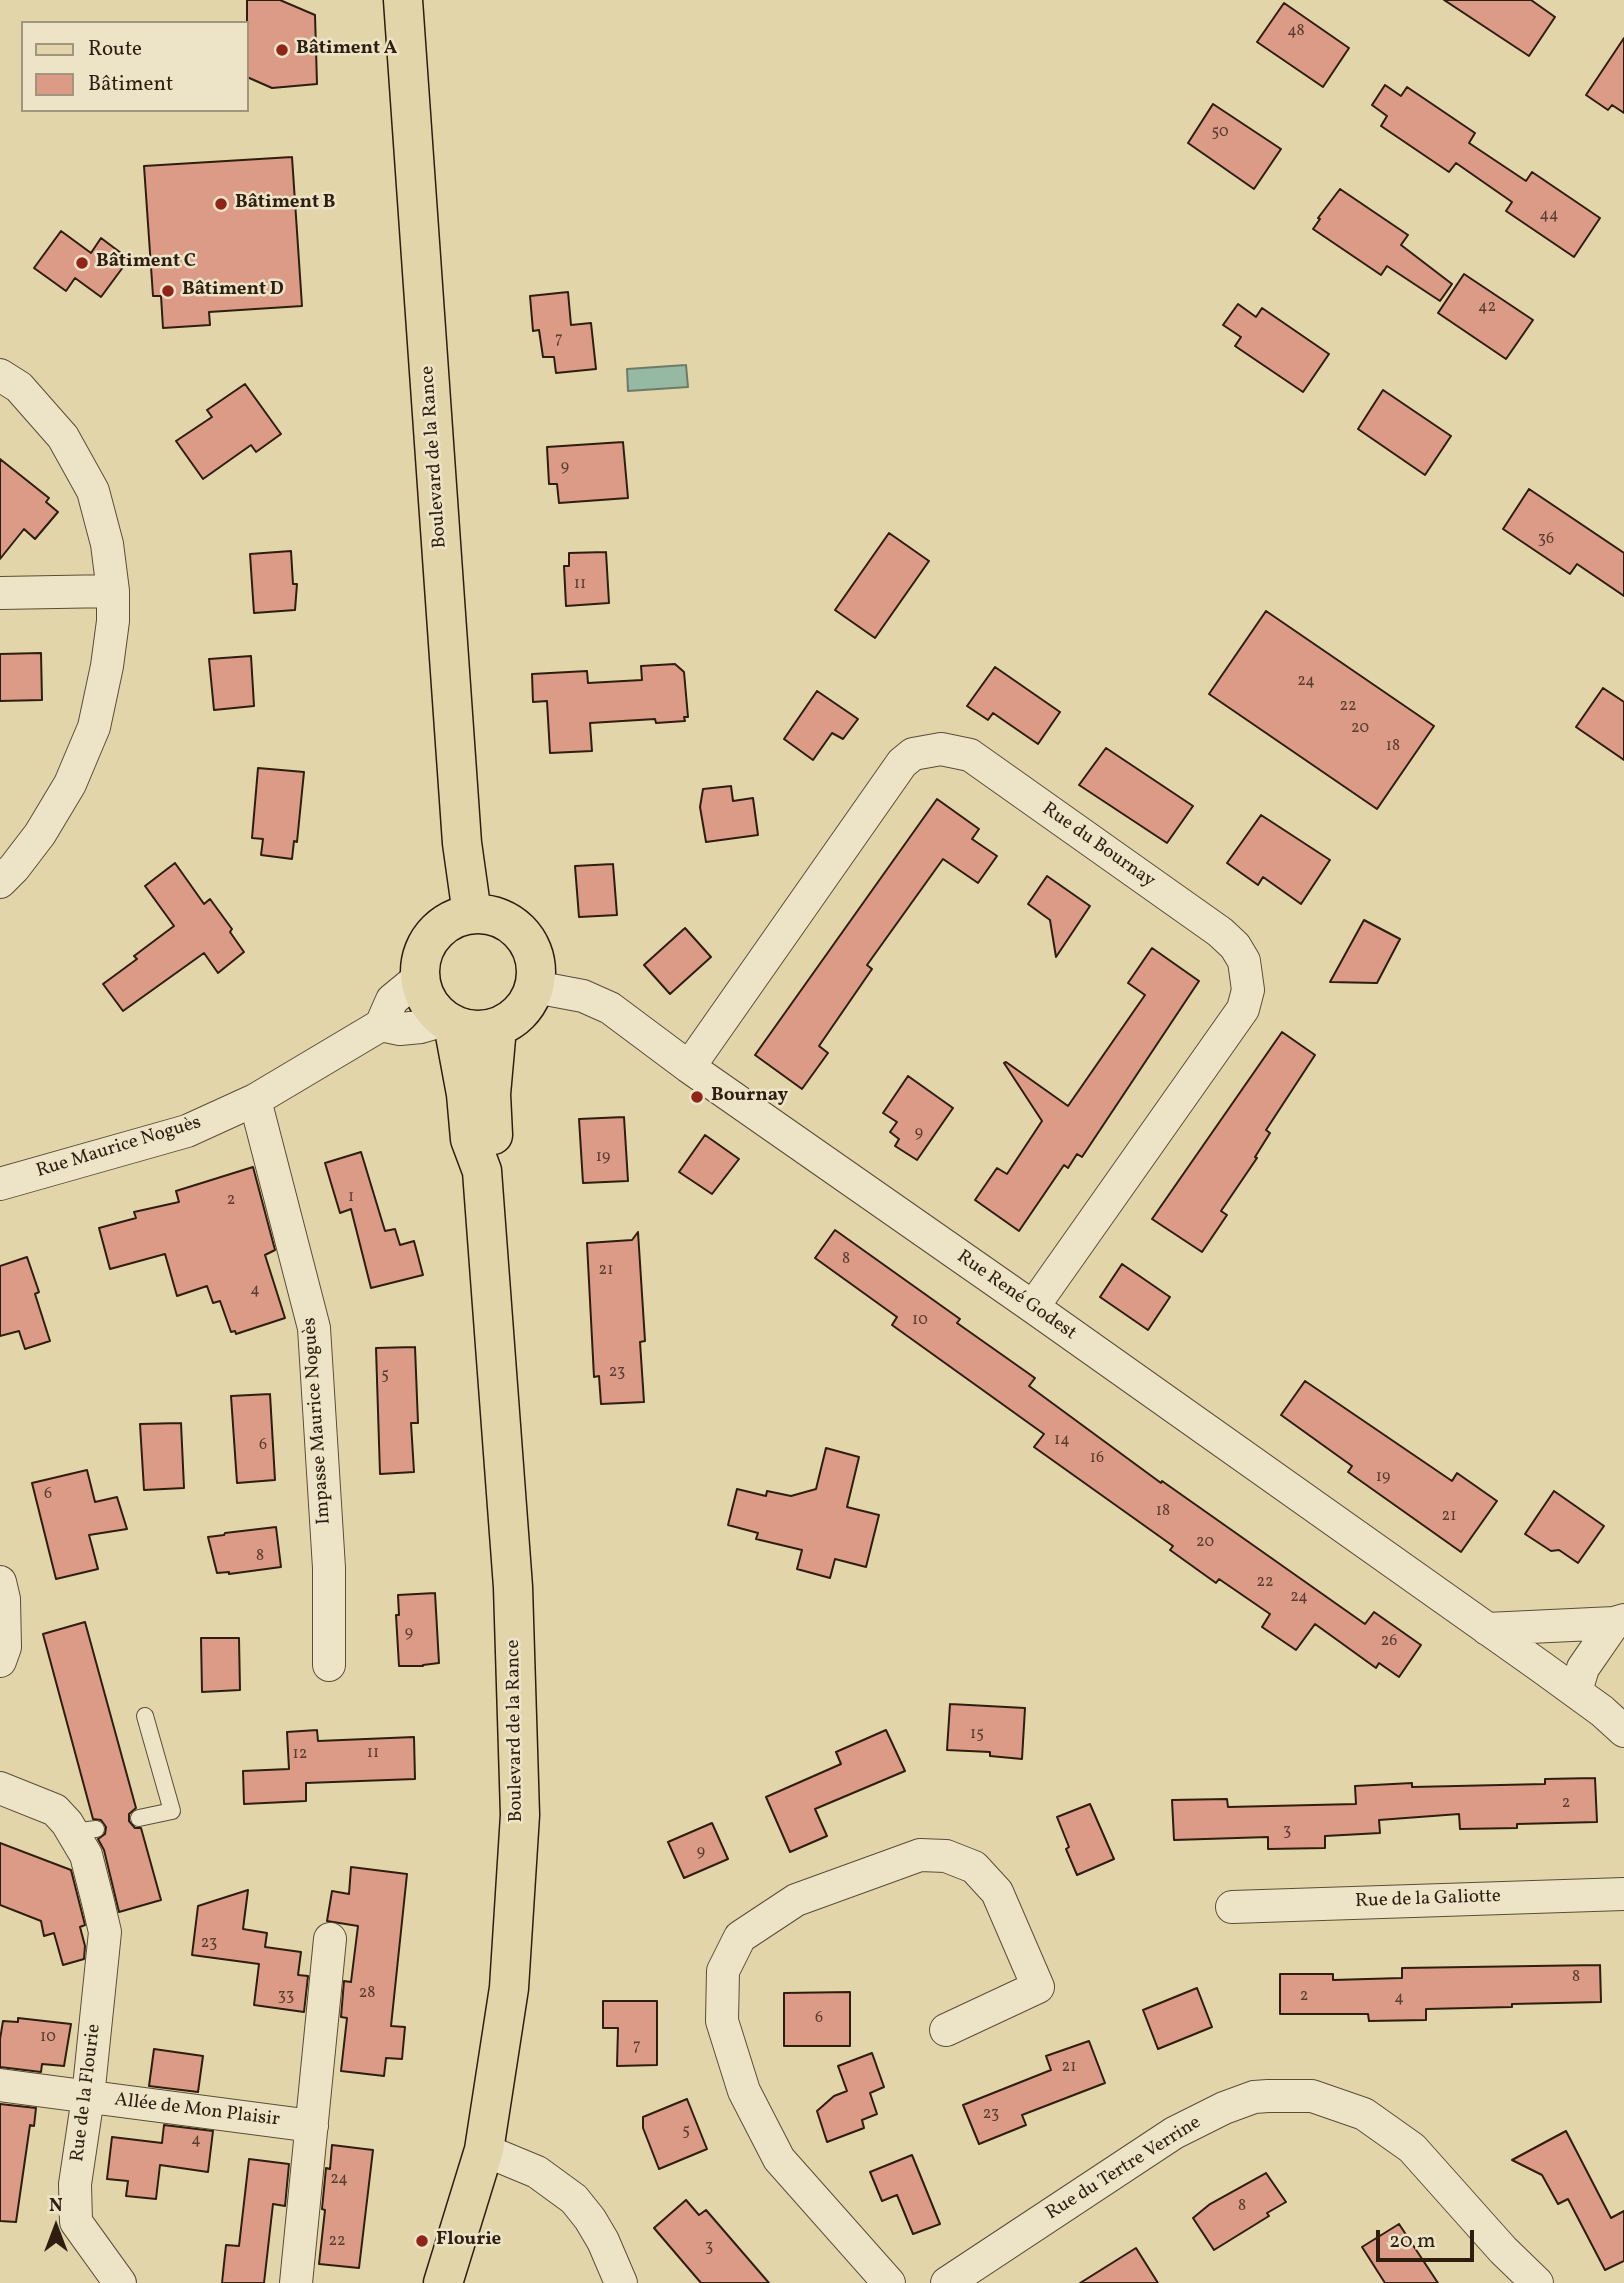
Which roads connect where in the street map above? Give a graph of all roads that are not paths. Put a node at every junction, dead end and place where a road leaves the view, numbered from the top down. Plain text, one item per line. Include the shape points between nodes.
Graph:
1 (403, 0) edge
2 (0, 375) edge
3 (113, 591) junction
4 (0, 593) edge
5 (0, 882) edge
6 (472, 914) junction
7 (420, 977) junction
8 (535, 987) junction
9 (449, 1022) junction
10 (381, 1025) junction
11 (497, 1027) junction
12 (689, 1068) junction
13 (255, 1100) junction
14 (482, 1171) junction
15 (0, 1184) edge
16 (1033, 1307) junction
17 (0, 1582) edge
18 (1619, 1621) edge
19 (1573, 1624) junction
20 (1487, 1629) junction
21 (0, 1661) edge
22 (329, 1665) dead end
23 (1540, 1666) junction
24 (1576, 1691) junction
25 (145, 1716) dead end
26 (1624, 1731) edge
27 (0, 1788) edge
28 (139, 1818) dead end
29 (1624, 1894) edge
30 (1232, 1907) dead end
31 (331, 1939) dead end
32 (946, 2029) dead end
33 (0, 2085) edge
34 (88, 2097) junction
35 (312, 2126) junction
36 (484, 2151) junction
37 (120, 2283) edge
38 (296, 2283) edge
39 (443, 2283) edge
40 (621, 2283) edge
41 (889, 2283) edge
42 (947, 2283) edge
43 (1537, 2283) edge

1 - 6 main road, Boulevard de la Rance via 462,843
2 - 3 street via 19,387 63,438 93,491
3 - 4 street
3 - 5 street via 107,666 94,727 40,834
6 - 7 main road via 439,929 421,959
6 - 8 main road via 508,922 523,934 535,959
7 - 9 main road via 433,1009
7 - 10 street, Rue Maurice Noguès via 393,1000
8 - 11 main road via 514,1018
8 - 12 street, Rue René Godest via 583,996 610,1008
9 - 10 street via 400,1029
9 - 11 main road via 476,1030
9 - 14 main road, Boulevard de la Rance via 466,1094 470,1139
10 - 13 street, Rue Maurice Noguès
11 - 14 main road, Boulevard de la Rance via 491,1094 493,1137
12 - 16 street, Rue René Godest
12 - 16 street, Rue du Bournay via 902,763 913,754 941,749 970,755 1220,932 1244,961 1248,990 1243,1009
13 - 15 street, Rue Maurice Noguès via 187,1131
13 - 22 street, Impasse Maurice Noguès via 314,1328 329,1568
14 - 36 main road, Boulevard de la Rance via 513,1587 520,1815 509,1988
16 - 20 street, Rue René Godest
17 - 21 street via 5,1647
18 - 19 street
18 - 24 street via 1583,1668
19 - 20 street
19 - 23 street
20 - 23 street, Rue René Godest
23 - 24 street, Rue René Godest
24 - 26 street, Rue René Godest
25 - 28 lane via 172,1811
27 - 34 street, Rue de la Flourie via 55,1810 84,1830 104,1932
29 - 30 street, Rue de la Galiotte
31 - 35 street
32 - 41 street via 1038,1987 997,1892 974,1867 946,1856 920,1855 796,1900 740,1937 723,1971 722,2021 744,2091 779,2159
33 - 34 street, Allée de Mon Plaisir
34 - 35 street, Allée de Mon Plaisir
34 - 37 street, Rue de la Flourie via 75,2184 76,2222
35 - 38 street
36 - 39 main road, Boulevard de la Rance
36 - 40 street via 537,2172 574,2199 603,2241
42 - 43 street, Rue du Tertre Verrine via 1174,2133 1224,2108 1268,2096 1312,2096 1364,2114 1412,2148

